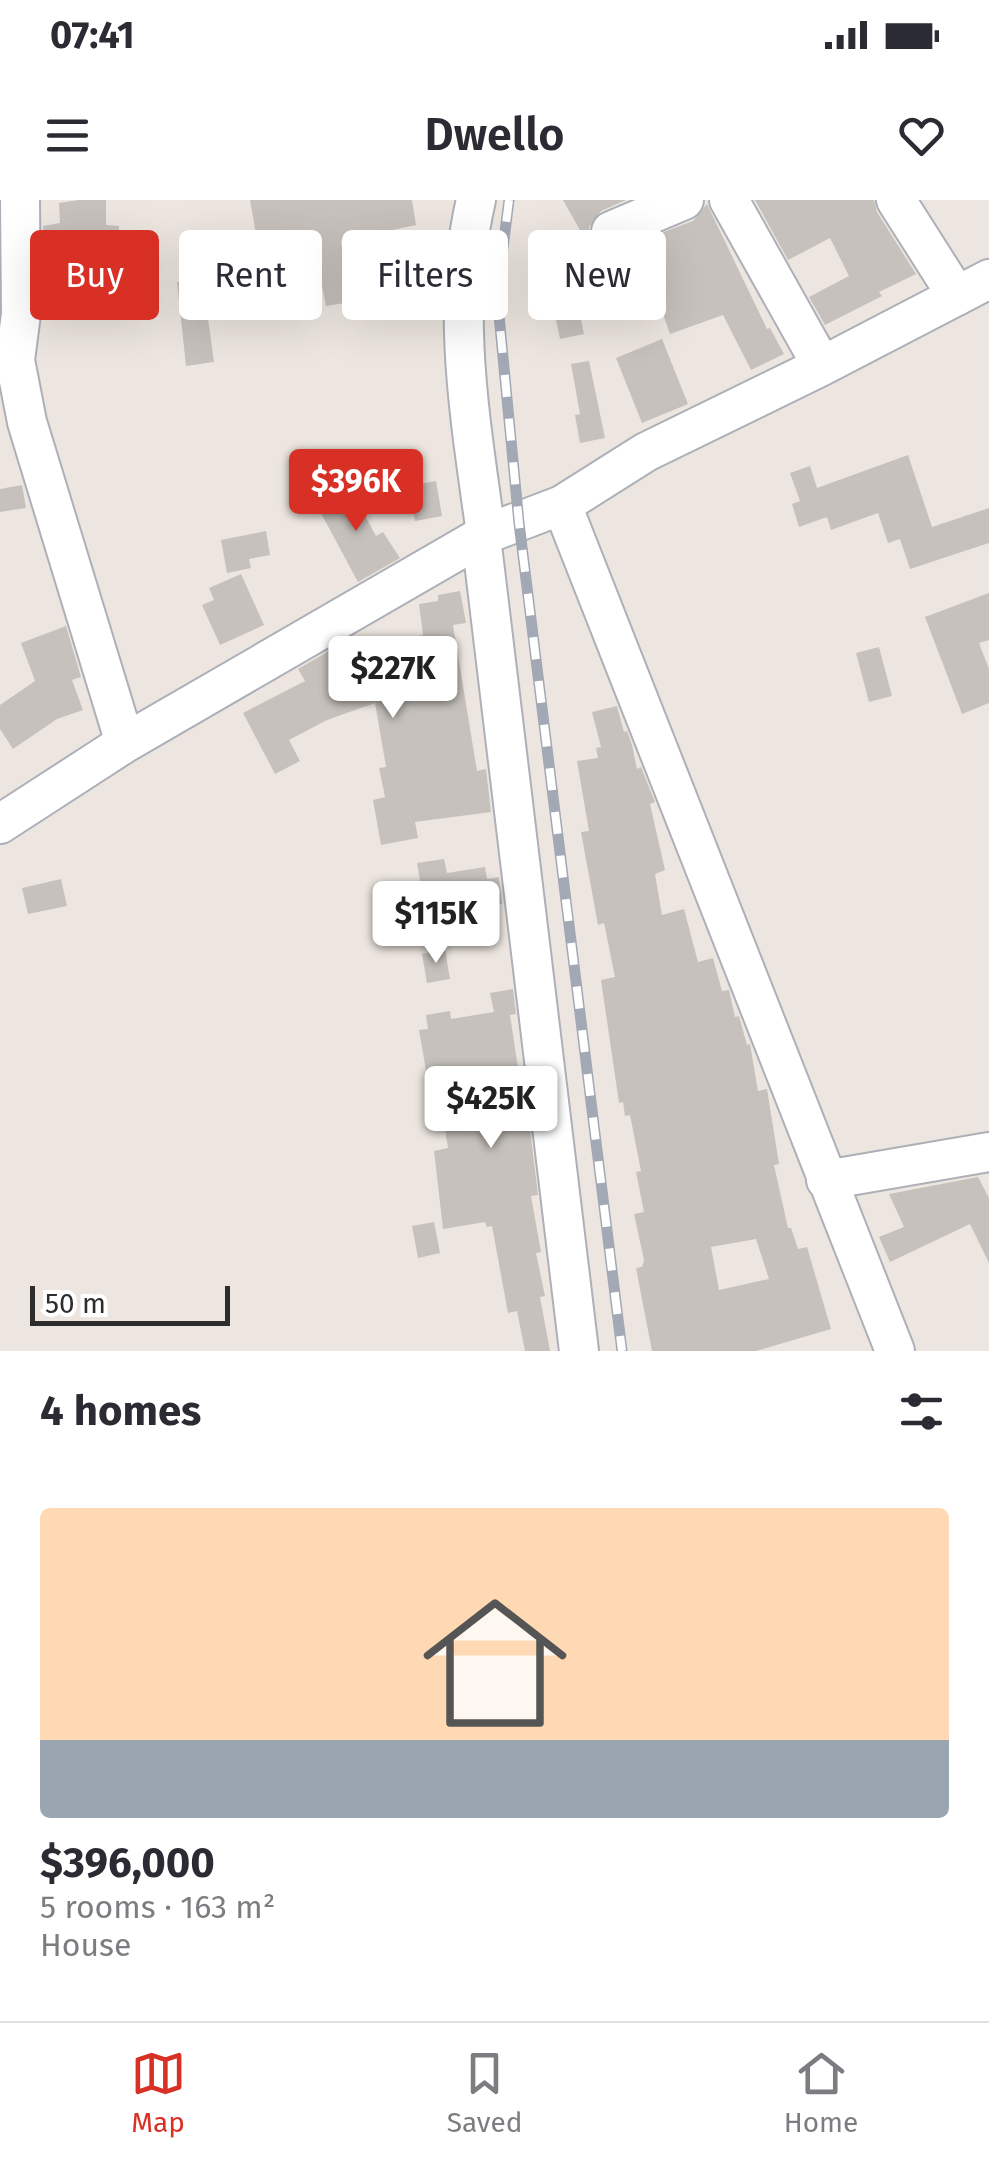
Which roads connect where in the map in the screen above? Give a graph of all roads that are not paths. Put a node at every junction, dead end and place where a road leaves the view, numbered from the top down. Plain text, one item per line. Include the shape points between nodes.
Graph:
1 (20, 200) edge
2 (450, 200) edge
3 (476, 200) edge
4 (684, 200) edge
5 (728, 200) edge
6 (896, 200) edge
7 (459, 230) edge
8 (472, 230) edge
9 (613, 230) edge
10 (973, 287) edge
11 (463, 320) edge
12 (822, 366) junction
13 (562, 506) junction
14 (484, 535) junction
15 (125, 743) junction
16 (0, 824) edge
17 (989, 1152) edge
18 (826, 1180) junction
19 (579, 1351) edge
20 (896, 1351) edge

1 - 15 street via 15,360 27,422
2 - 7 street
3 - 8 street
4 - 9 street
5 - 12 street
6 - 10 street
10 - 12 street
11 - 14 street
12 - 13 street via 646,452
13 - 14 street
13 - 18 street
14 - 15 street
14 - 19 street
15 - 16 street
17 - 18 street
18 - 20 street

